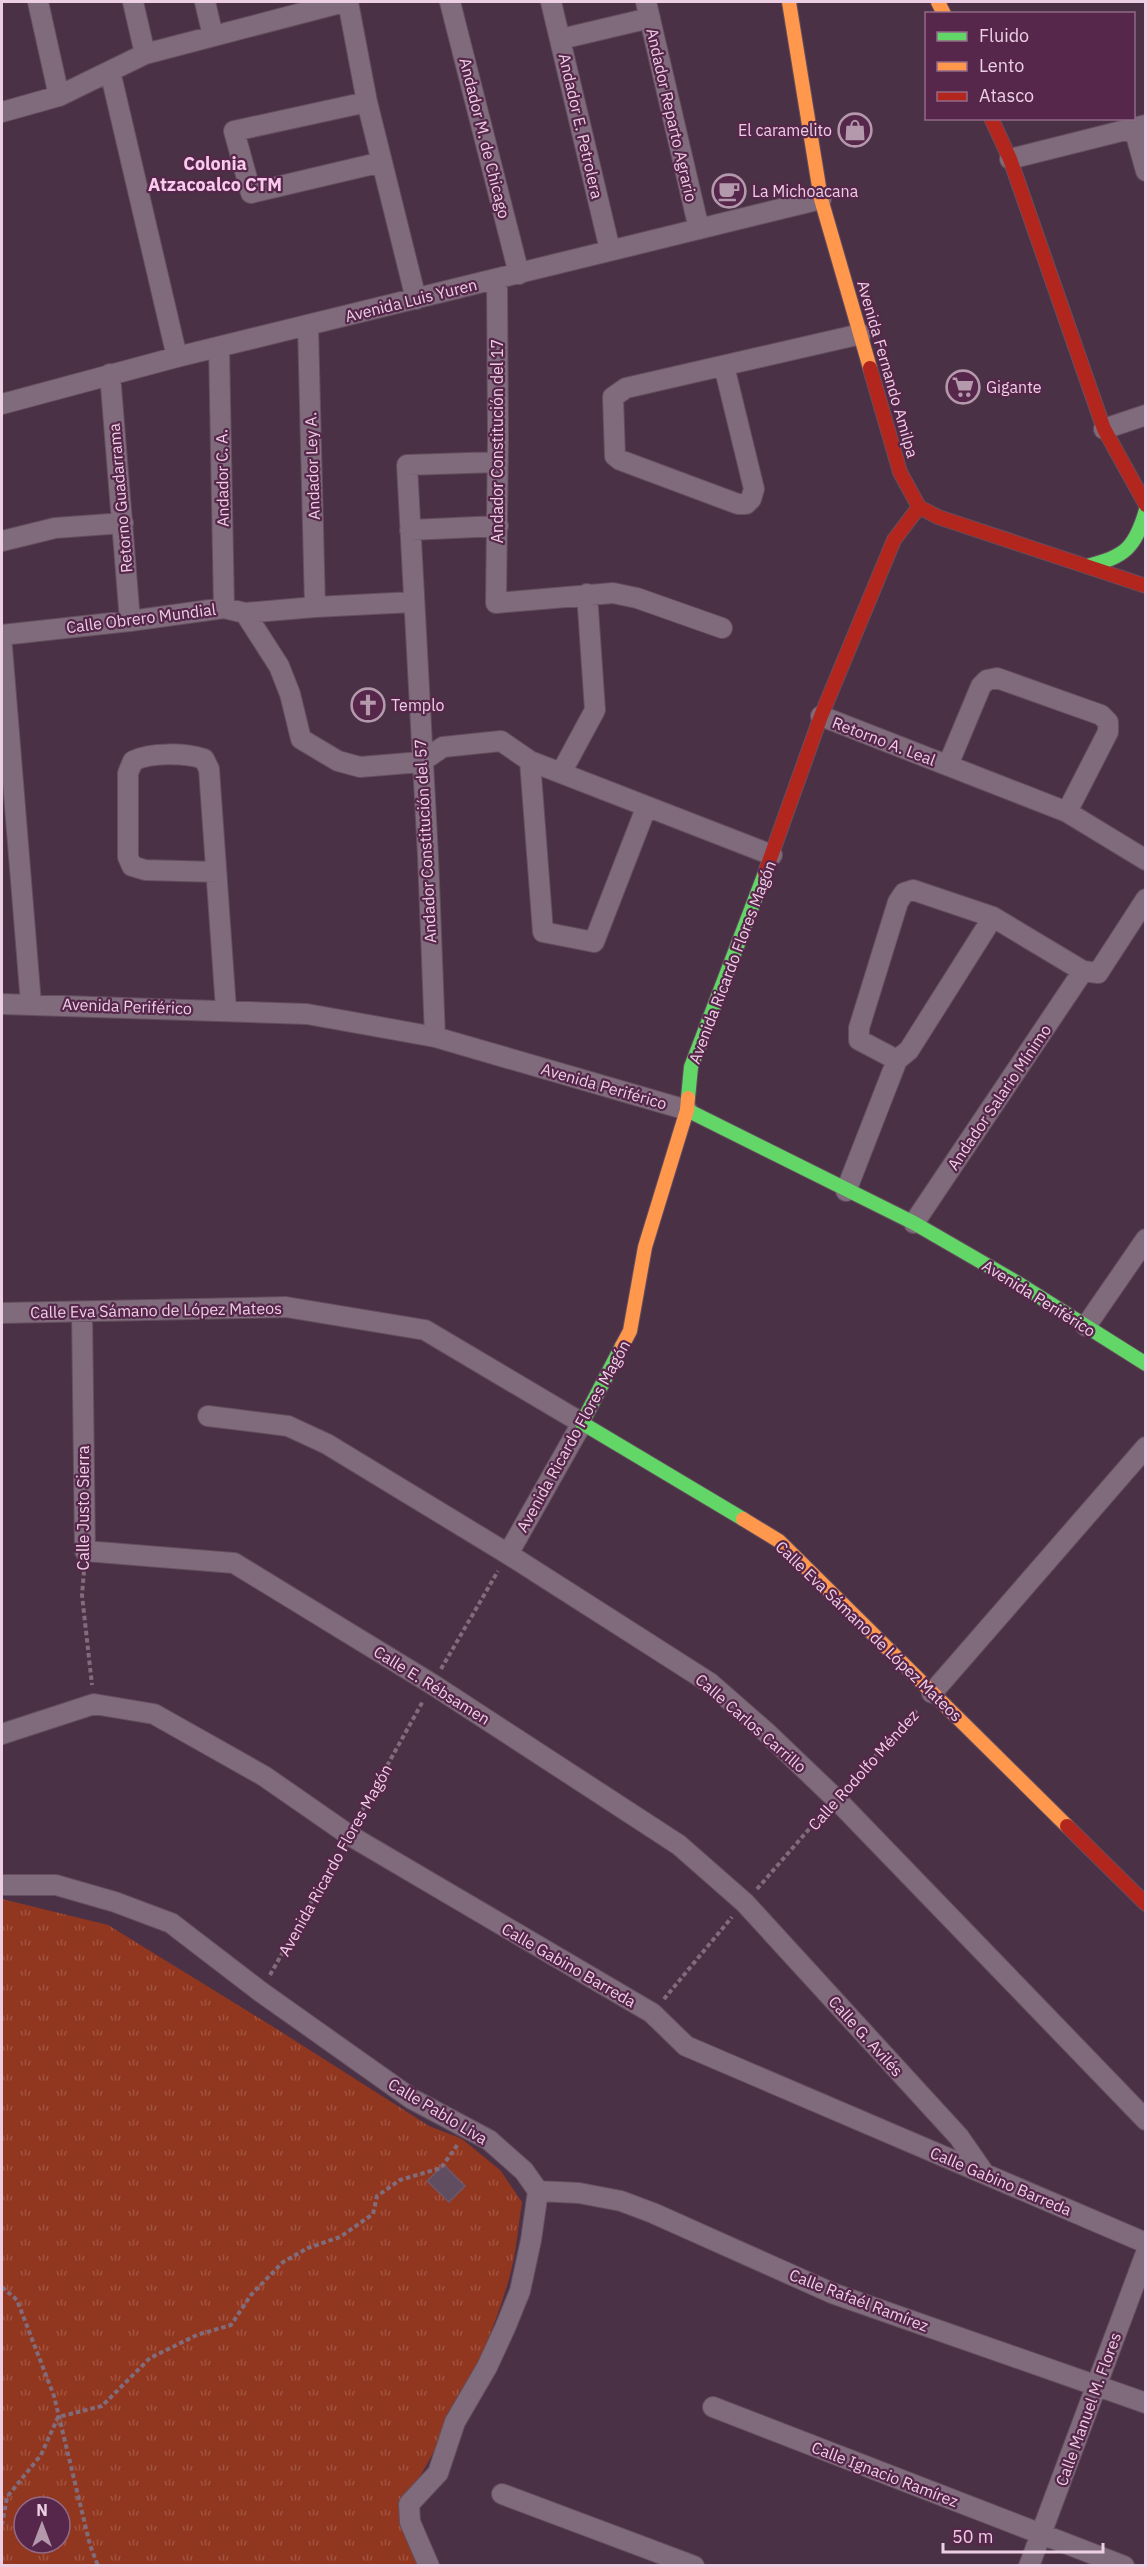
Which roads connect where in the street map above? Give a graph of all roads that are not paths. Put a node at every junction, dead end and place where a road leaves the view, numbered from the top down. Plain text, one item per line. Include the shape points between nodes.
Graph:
1 (38, 2) edge
2 (133, 2) edge
3 (206, 2) edge
4 (346, 2) edge
5 (450, 2) edge
6 (551, 2) edge
7 (789, 2) edge
8 (648, 10) edge
9 (213, 36) junction
10 (561, 39) junction
11 (145, 54) junction
12 (110, 71) junction
13 (59, 96) junction
14 (367, 102) junction
15 (2, 112) edge
16 (992, 120) edge
17 (1140, 127) edge
18 (1010, 159) junction
19 (382, 162) junction
20 (1146, 171) edge
21 (821, 199) junction
22 (699, 229) junction
23 (610, 250) junction
24 (519, 274) junction
25 (497, 279) junction
26 (416, 299) junction
27 (308, 326) junction
28 (861, 334) junction
29 (219, 347) junction
30 (177, 357) junction
31 (724, 366) junction
32 (110, 374) junction
33 (2, 404) edge
34 (1146, 414) edge
35 (1104, 429) junction
36 (498, 462) junction
37 (1146, 505) edge
38 (919, 507) junction
39 (1146, 510) edge
40 (123, 523) junction
41 (498, 526) junction
42 (410, 530) junction
43 (2, 541) edge
44 (1087, 566) junction
45 (1146, 586) edge
46 (587, 594) junction
47 (413, 602) junction
48 (315, 607) junction
49 (224, 608) junction
50 (245, 613) junction
51 (130, 621) junction
52 (722, 628) dead end
53 (2, 634) edge
54 (2, 647) edge
55 (821, 716) junction
56 (530, 761) junction
57 (421, 762) junction
58 (948, 765) junction
59 (561, 773) junction
60 (646, 808) junction
61 (1066, 812) junction
62 (772, 855) junction
63 (1146, 860) edge
64 (216, 873) junction
65 (1146, 899) edge
66 (993, 917) junction
67 (1083, 971) junction
68 (2, 1004) edge
69 (31, 1004) junction
70 (226, 1009) junction
71 (435, 1037) junction
72 (897, 1060) junction
73 (687, 1110) junction
74 (846, 1191) junction
75 (914, 1223) junction
76 (1146, 1239) edge
77 (82, 1312) junction
78 (2, 1313) edge
79 (1086, 1326) junction
80 (1146, 1365) edge
81 (208, 1416) dead end
82 (582, 1423) junction
83 (1146, 1446) edge
84 (85, 1551) joint
85 (508, 1554) junction
86 (932, 1693) junction
87 (2, 1734) edge
88 (2, 1885) edge
89 (745, 1903) joint
90 (1146, 1904) edge
91 (1146, 2120) edge
92 (984, 2173) junction
93 (538, 2191) junction
94 (1146, 2243) edge
95 (1146, 2253) edge
96 (1098, 2385) junction
97 (1146, 2403) edge
98 (713, 2408) dead end
99 (502, 2494) dead end
100 (1042, 2534) junction
101 (430, 2563) edge
102 (694, 2565) edge
103 (1029, 2565) edge
104 (1124, 2565) edge

1 - 13 street
2 - 11 street
3 - 9 street
4 - 9 street
4 - 14 street
5 - 24 street, Andador M. de Chicago
6 - 10 street, Andador E. Petrolera
7 - 21 street, Avenida Fernando Amilpa
8 - 10 street
8 - 22 street, Andador Reparto Agrario
9 - 11 street
10 - 23 street, Andador E. Petrolera
11 - 12 street
12 - 13 street
12 - 30 street
13 - 15 street
14 - 19 street
14 - 19 street via 234,131 251,193
16 - 18 street
17 - 18 street
17 - 20 street
18 - 35 street
19 - 26 street
21 - 22 street, Avenida Luis Yuren
21 - 28 street, Avenida Fernando Amilpa
22 - 23 street, Avenida Luis Yuren
23 - 24 street, Avenida Luis Yuren
24 - 25 street, Avenida Luis Yuren
25 - 26 street, Avenida Luis Yuren
25 - 36 street, Andador Constitución del 17
26 - 27 street, Avenida Luis Yuren
27 - 29 street, Avenida Luis Yuren
27 - 48 street, Andador Ley A.
28 - 31 street
28 - 38 street, Avenida Fernando Amilpa via 900,472
29 - 30 street, Avenida Luis Yuren
29 - 49 street, Andador C. A.
30 - 32 street, Avenida Luis Yuren
31 - 31 street via 613,396 615,456 746,504 754,489
32 - 33 street, Avenida Luis Yuren
32 - 40 street, Retorno Guadarrama
34 - 35 street
35 - 37 street
36 - 41 street, Andador Constitución del 17
36 - 42 street, Andador Constitución del 57 via 407,465
38 - 44 street via 956,524
38 - 55 street, Avenida Ricardo Flores Magón via 894,540
39 - 44 street via 1132,547 1122,556
40 - 43 street via 55,528
40 - 51 street, Retorno Guadarrama
41 - 42 street
41 - 46 street, Andador Constitución del 17 via 495,603
42 - 47 street, Andador Constitución del 57
44 - 45 street
46 - 52 street via 613,593 637,598
46 - 59 street via 595,710
47 - 48 street, Calle Obrero Mundial
47 - 57 street, Andador Constitución del 57
48 - 50 street, Calle Obrero Mundial
49 - 50 street, Calle Obrero Mundial
49 - 51 street, Calle Obrero Mundial
50 - 57 street via 279,666 297,729 308,746 360,767
51 - 53 street, Calle Obrero Mundial
54 - 69 street
55 - 58 street, Retorno A. Leal
55 - 62 street, Avenida Ricardo Flores Magón
56 - 57 street via 501,741 443,747
56 - 59 street
56 - 60 street via 543,932 594,942
57 - 71 street, Andador Constitución del 57
58 - 61 street, Retorno A. Leal
58 - 61 street, Retorno A. Leal via 987,680 997,678 1101,715 1108,722 1108,732
59 - 60 street
60 - 62 street
61 - 63 street, Retorno A. Leal
62 - 73 street, Avenida Ricardo Flores Magón via 691,1067
64 - 64 street via 209,769 204,759 143,756 133,761 128,773 128,857 132,866
64 - 70 street
65 - 67 street via 1098,973
66 - 67 street
66 - 72 street via 909,1050
66 - 72 street via 913,890 904,893 859,1028 859,1040
67 - 75 street, Andador Salario Mínimo
68 - 69 street, Avenida Periférico
69 - 70 street, Avenida Periférico
70 - 71 street, Avenida Periférico via 307,1014
71 - 73 street, Avenida Periférico
72 - 74 street
73 - 74 street, Avenida Periférico
73 - 82 street, Avenida Ricardo Flores Magón via 645,1247 630,1331
74 - 75 street, Avenida Periférico
75 - 79 street, Avenida Periférico
76 - 79 street
77 - 78 street, Calle Eva Sámano de López Mateos
77 - 82 street, Calle Eva Sámano de López Mateos via 286,1307 425,1330
77 - 84 street, Calle Justo Sierra
79 - 80 street, Avenida Periférico
81 - 85 street, Calle Carlos Carrillo via 288,1426 327,1444
82 - 85 street, Avenida Ricardo Flores Magón
82 - 86 street, Calle Eva Sámano de López Mateos via 779,1541
83 - 86 street
84 - 89 street, Calle E. Rébsamen via 234,1563 432,1684 679,1845
85 - 91 street, Calle Carlos Carrillo via 710,1683 766,1732 836,1799
86 - 90 street, Calle Eva Sámano de López Mateos
87 - 92 street, Calle Gabino Barreda via 94,1704 154,1714 264,1776 349,1835 652,2013 686,2046
88 - 93 street, Calle Pablo Liva via 56,1885 171,1923 412,2099 489,2140 524,2171
89 - 92 street, Calle G. Avilés via 959,2137
92 - 94 street, Calle Gabino Barreda
93 - 96 street, Calle Rafaél Ramírez via 621,2201 832,2293
93 - 101 street via 522,2280 505,2328 455,2422 438,2473 409,2504 410,2522
95 - 96 street, Calle Manuel M. Flores
96 - 97 street, Calle Rafaél Ramírez
96 - 100 street, Calle Manuel M. Flores
98 - 100 street, Calle Ignacio Ramírez
99 - 102 street
100 - 103 street, Calle Manuel M. Flores
100 - 104 street, Calle Ignacio Ramírez

